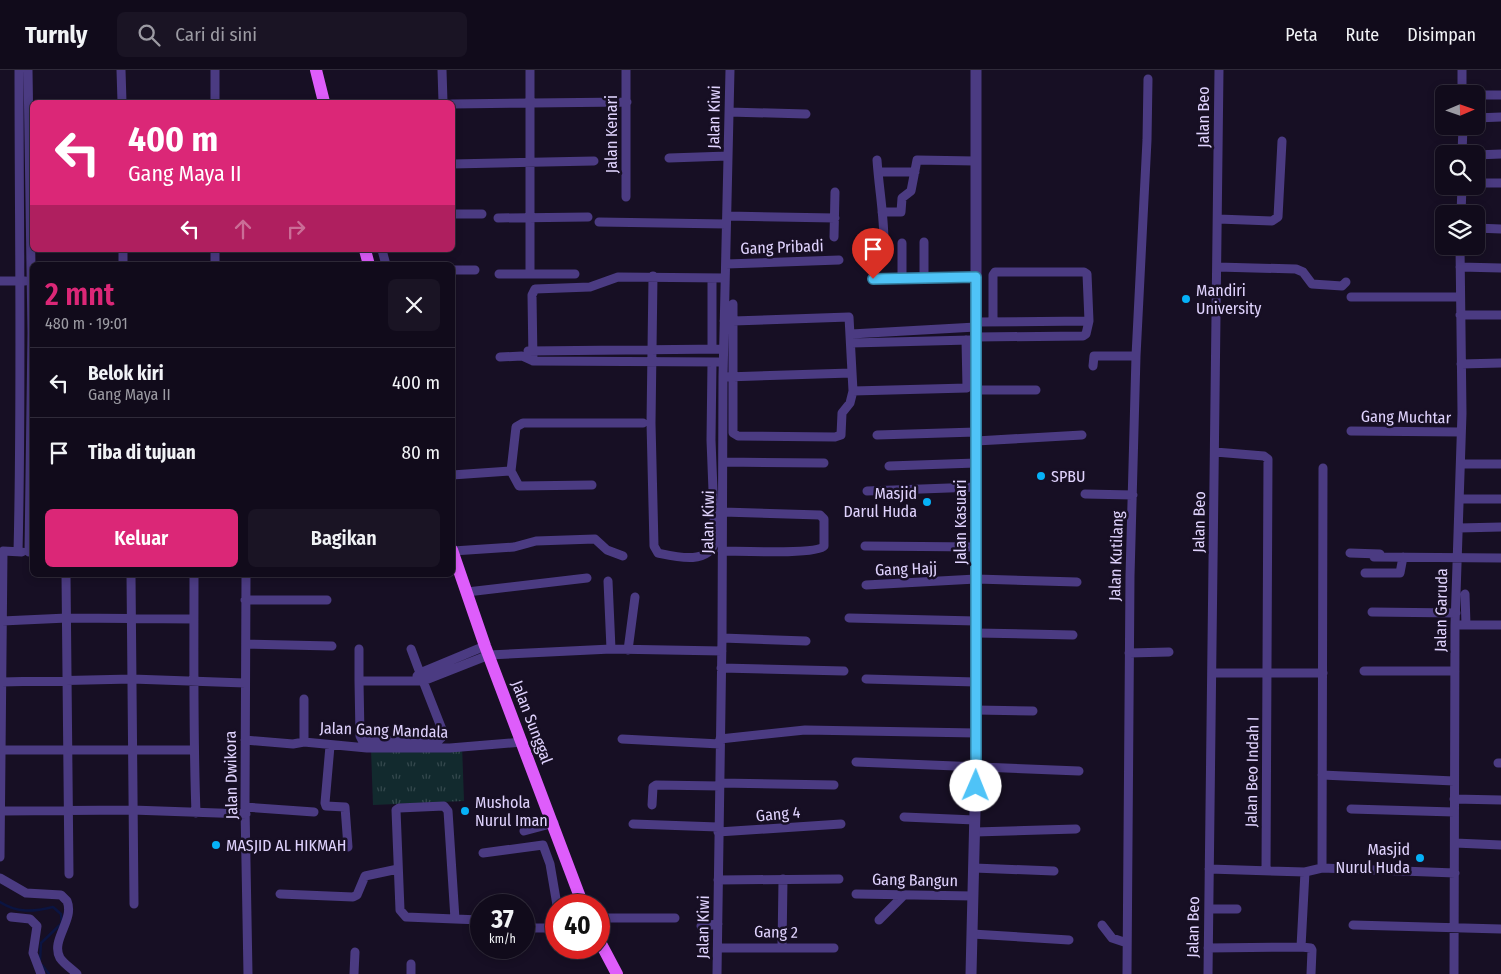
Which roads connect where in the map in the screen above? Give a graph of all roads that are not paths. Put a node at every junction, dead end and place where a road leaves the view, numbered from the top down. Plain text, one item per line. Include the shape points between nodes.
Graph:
1 (19, 70) edge
2 (28, 70) edge
3 (121, 70) edge
4 (216, 70) edge
5 (316, 70) edge
6 (442, 70) edge
7 (530, 70) edge
8 (626, 70) edge
9 (730, 70) edge
10 (976, 70) edge
11 (1219, 70) edge
12 (1462, 70) edge
13 (1148, 79) dead end
14 (1462, 85) edge
15 (23, 94) junction
16 (1485, 95) edge
17 (1501, 95) edge
18 (122, 100) edge
19 (215, 100) edge
20 (324, 100) edge
21 (443, 100) edge
22 (627, 102) junction
23 (531, 103) junction
24 (455, 104) edge
25 (729, 112) junction
26 (806, 114) dead end
27 (1501, 117) edge
28 (1485, 118) edge
29 (1282, 142) dead end
30 (1485, 154) edge
31 (1501, 154) edge
32 (728, 156) junction
33 (24, 157) junction
34 (669, 158) dead end
35 (877, 160) dead end
36 (594, 161) dead end
37 (975, 161) junction
38 (531, 163) junction
39 (455, 164) edge
40 (878, 172) junction
41 (915, 172) junction
42 (1485, 183) edge
43 (1501, 183) edge
44 (835, 192) dead end
45 (626, 198) dead end
46 (882, 212) junction
47 (455, 214) edge
48 (482, 214) dead end
49 (588, 216) dead end
50 (498, 218) dead end
51 (531, 218) junction
52 (835, 218) junction
53 (726, 220) junction
54 (1218, 220) junction
55 (599, 222) dead end
56 (1485, 228) edge
57 (1501, 228) edge
58 (834, 237) dead end
59 (924, 242) dead end
60 (902, 243) dead end
61 (30, 249) edge
62 (1460, 255) edge
63 (862, 256) dead end
64 (839, 260) dead end
65 (726, 264) junction
66 (1217, 267) junction
67 (1460, 267) junction
68 (1501, 268) edge
69 (455, 270) edge
70 (474, 270) dead end
71 (499, 274) dead end
72 (530, 274) junction
73 (575, 274) dead end
74 (653, 276) junction
75 (924, 277) junction
76 (976, 277) junction
77 (712, 278) junction
78 (725, 278) junction
79 (902, 278) junction
80 (873, 279) dead end
81 (30, 280) edge
82 (0, 281) edge
83 (19, 281) junction
84 (1346, 282) dead end
85 (1459, 297) junction
86 (1351, 298) dead end
87 (733, 304) dead end
88 (1460, 315) junction
89 (1501, 315) edge
90 (728, 321) junction
91 (993, 321) junction
92 (1089, 321) junction
93 (974, 333) junction
94 (851, 338) junction
95 (21, 348) junction
96 (30, 348) edge
97 (651, 348) junction
98 (532, 349) junction
99 (712, 349) junction
100 (723, 349) junction
101 (522, 356) junction
102 (1136, 356) junction
103 (500, 357) dead end
104 (533, 361) junction
105 (651, 361) junction
106 (712, 362) junction
107 (723, 362) junction
108 (1501, 363) edge
109 (1460, 364) junction
110 (1093, 366) dead end
111 (851, 372) junction
112 (727, 377) junction
113 (976, 390) junction
114 (1036, 390) dead end
115 (853, 391) junction
116 (643, 424) dead end
117 (1352, 431) dead end
118 (1461, 432) junction
119 (1082, 435) dead end
120 (877, 436) dead end
121 (976, 437) junction
122 (19, 440) junction
123 (30, 440) joint
124 (1215, 452) junction
125 (723, 462) junction
126 (824, 463) dead end
127 (976, 464) junction
128 (1460, 464) junction
129 (1501, 464) edge
130 (889, 466) dead end
131 (1323, 468) dead end
132 (511, 471) junction
133 (455, 475) edge
134 (30, 482) joint
135 (20, 483) junction
136 (592, 485) dead end
137 (976, 487) junction
138 (867, 491) dead end
139 (1085, 494) dead end
140 (1132, 495) junction
141 (1460, 498) junction
142 (1501, 499) edge
143 (723, 512) junction
144 (1501, 527) edge
145 (1459, 528) junction
146 (865, 546) dead end
147 (977, 547) junction
148 (2, 551) edge
149 (455, 551) edge
150 (722, 551) junction
151 (18, 552) junction
152 (30, 552) edge
153 (1350, 553) dead end
154 (623, 556) dead end
155 (1457, 556) junction
156 (455, 557) edge
157 (1374, 557) dead end
158 (1403, 557) junction
159 (1501, 558) edge
160 (1364, 573) dead end
161 (66, 577) edge
162 (131, 577) edge
163 (194, 577) edge
164 (246, 577) edge
165 (587, 578) dead end
166 (976, 579) junction
167 (608, 581) dead end
168 (1077, 582) dead end
169 (866, 585) dead end
170 (467, 592) junction
171 (1466, 594) dead end
172 (635, 597) dead end
173 (244, 600) junction
174 (327, 600) dead end
175 (1372, 612) dead end
176 (1456, 613) junction
177 (67, 618) junction
178 (849, 618) dead end
179 (132, 619) junction
180 (194, 619) junction
181 (2, 621) junction
182 (976, 621) junction
183 (1466, 624) junction
184 (1455, 625) junction
185 (1501, 625) edge
186 (976, 634) junction
187 (1073, 635) dead end
188 (722, 638) junction
189 (806, 641) dead end
190 (246, 644) junction
191 (332, 646) dead end
192 (359, 649) dead end
193 (411, 649) dead end
194 (611, 649) junction
195 (628, 650) junction
196 (487, 651) junction
197 (722, 651) junction
198 (1168, 652) dead end
199 (1129, 653) junction
200 (721, 668) junction
201 (844, 671) dead end
202 (1364, 671) dead end
203 (1455, 671) junction
204 (1268, 672) junction
205 (1212, 673) junction
206 (1323, 673) junction
207 (421, 677) junction
208 (132, 679) junction
209 (866, 679) dead end
210 (69, 680) junction
211 (195, 680) junction
212 (359, 681) junction
213 (2, 682) junction
214 (976, 682) junction
215 (246, 683) junction
216 (304, 699) dead end
217 (976, 710) junction
218 (1033, 710) dead end
219 (976, 733) junction
220 (622, 739) dead end
221 (244, 740) junction
222 (720, 741) junction
223 (304, 742) junction
224 (523, 742) junction
225 (330, 746) junction
226 (68, 749) junction
227 (0, 750) edge
228 (193, 750) junction
229 (132, 751) junction
230 (856, 762) dead end
231 (976, 769) junction
232 (1080, 771) dead end
233 (1322, 775) junction
234 (1454, 781) junction
235 (720, 785) junction
236 (834, 785) dead end
237 (1454, 799) junction
238 (1501, 800) edge
239 (652, 805) dead end
240 (1351, 809) dead end
241 (69, 810) junction
242 (132, 810) junction
243 (2, 811) junction
244 (245, 811) junction
245 (314, 812) dead end
246 (1454, 812) junction
247 (196, 813) junction
248 (904, 816) dead end
249 (975, 820) junction
250 (1, 823) edge
251 (554, 824) junction
252 (633, 824) dead end
253 (841, 824) dead end
254 (718, 830) junction
255 (1076, 830) dead end
256 (524, 831) dead end
257 (975, 832) junction
258 (1454, 843) junction
259 (1501, 845) edge
260 (348, 848) dead end
261 (482, 853) dead end
262 (0, 857) edge
263 (974, 868) junction
264 (1322, 868) junction
265 (398, 869) junction
266 (1209, 869) junction
267 (1054, 871) dead end
268 (1266, 871) junction
269 (1305, 872) junction
270 (1455, 873) junction
271 (68, 874) dead end
272 (0, 878) edge
273 (783, 879) junction
274 (839, 879) dead end
275 (718, 880) junction
276 (280, 894) dead end
277 (556, 894) edge
278 (579, 894) edge
279 (856, 894) dead end
280 (904, 895) junction
281 (973, 896) junction
282 (134, 904) dead end
283 (1209, 909) junction
284 (1237, 909) dead end
285 (11, 917) dead end
286 (610, 918) edge
287 (675, 918) dead end
288 (455, 919) junction
289 (470, 920) edge
290 (879, 920) dead end
291 (718, 924) junction
292 (1353, 924) dead end
293 (1102, 925) dead end
294 (700, 926) dead end
295 (1454, 928) junction
296 (1501, 928) edge
297 (972, 934) junction
298 (1069, 940) dead end
299 (1127, 942) junction
300 (782, 947) junction
301 (1301, 947) junction
302 (718, 948) junction
303 (834, 948) dead end
304 (1208, 948) junction
305 (355, 952) dead end
306 (609, 959) edge
307 (411, 964) dead end
308 (41, 974) edge
309 (77, 974) edge
310 (248, 974) edge
311 (354, 974) edge
312 (411, 974) edge
313 (617, 974) edge
314 (717, 974) edge
315 (971, 974) edge
316 (1127, 974) edge
317 (1208, 974) edge
318 (1311, 974) edge
319 (1454, 974) edge

1 - 15 street
2 - 15 street
3 - 18 street
4 - 19 street
5 - 20 main road
6 - 21 street
7 - 23 street
8 - 22 street, Jalan Kenari
9 - 25 street, Jalan Kiwi
10 - 37 street, Jalan Kasuari
11 - 54 street, Jalan Beo
12 - 14 street
13 - 102 street, Jalan Kutilang
15 - 33 street
16 - 17 street
22 - 23 street
22 - 45 street, Jalan Kenari
23 - 24 street
23 - 38 street
25 - 26 street
25 - 32 street, Jalan Kiwi
27 - 28 street
29 - 54 street via 1278,217 1272,220
30 - 31 street
32 - 34 street
32 - 53 street, Jalan Kiwi
33 - 61 street
33 - 83 street
35 - 40 street
36 - 38 street
37 - 41 street via 917,160
37 - 76 street, Jalan Kasuari
38 - 39 street
38 - 51 street
40 - 41 street
40 - 46 street
41 - 46 street via 911,191 902,198 901,212
42 - 43 street
44 - 52 street
46 - 63 street via 883,251
47 - 48 street
49 - 51 street
50 - 51 street
51 - 72 street
52 - 53 street
52 - 58 street
53 - 55 street
53 - 65 street, Jalan Kiwi
54 - 66 street, Jalan Beo
56 - 57 street
59 - 75 street
60 - 79 street
62 - 67 street, Jalan Garuda
64 - 65 street, Gang Pribadi
65 - 78 street, Jalan Kiwi
66 - 84 street via 1296,269 1303,272 1312,284 1342,286
66 - 124 street, Jalan Beo
67 - 68 street
67 - 85 street, Jalan Garuda
69 - 70 street
71 - 72 street
72 - 73 street
74 - 77 street
74 - 97 street
74 - 98 street via 614,277 590,288 535,289 532,295
75 - 76 street
75 - 79 street
76 - 93 street, Jalan Kasuari
77 - 78 street
77 - 99 street
78 - 90 street, Jalan Kiwi
79 - 80 street
81 - 83 street
82 - 83 street
83 - 95 street
85 - 86 street
85 - 88 street, Jalan Garuda
87 - 90 street
88 - 89 street
88 - 109 street, Jalan Garuda
90 - 94 street via 849,317
90 - 100 street, Jalan Kiwi
90 - 112 street
91 - 92 street
91 - 92 street via 993,275 996,271 1086,272
91 - 93 street
92 - 93 street via 1089,331 1083,336
93 - 94 street
93 - 94 street
93 - 113 street, Jalan Kasuari
93 - 115 street via 967,388
94 - 111 street
95 - 96 street
95 - 122 street
97 - 98 street
97 - 99 street
97 - 105 street
98 - 101 street
98 - 104 street
99 - 100 street
100 - 107 street, Jalan Kiwi
101 - 103 street
101 - 104 street
102 - 110 street via 1094,356
102 - 140 street, Jalan Kutilang
104 - 105 street
105 - 106 street
105 - 106 street via 654,546 658,553 690,557 706,556 713,550 715,541
106 - 107 street
107 - 112 street, Jalan Kiwi
108 - 109 street
109 - 118 street, Jalan Garuda
111 - 112 street
111 - 115 street
112 - 115 street via 732,430 738,436 841,435 842,413 850,403
112 - 125 street, Jalan Kiwi
113 - 114 street
113 - 121 street, Jalan Kasuari
116 - 132 street via 519,424
117 - 118 street, Gang Muchtar
118 - 128 street, Jalan Garuda
119 - 121 street
120 - 121 street
121 - 127 street, Jalan Kasuari
122 - 123 street
122 - 135 street
123 - 134 street
124 - 204 street, Jalan Beo Indah I via 1268,458
124 - 205 street, Jalan Beo
125 - 126 street
125 - 143 street, Jalan Kiwi
127 - 130 street
127 - 137 street, Jalan Kasuari
128 - 129 street
128 - 141 street, Jalan Garuda
131 - 206 street
132 - 133 street
132 - 136 street via 519,486
134 - 135 street
135 - 151 street
137 - 138 street
137 - 147 street, Jalan Kasuari
139 - 140 street
140 - 199 street, Jalan Kutilang
141 - 142 street
141 - 145 street, Jalan Garuda
143 - 150 street, Jalan Kiwi
143 - 150 street via 820,515 824,518 824,546 820,550 792,552
144 - 145 street
145 - 155 street, Jalan Garuda
146 - 147 street
147 - 166 street, Jalan Kasuari
148 - 151 street
148 - 181 street
149 - 154 street via 514,547 536,541 596,539 610,553
150 - 188 street, Jalan Kiwi
151 - 152 street
153 - 155 street
155 - 158 street
155 - 159 street
155 - 176 street, Jalan Garuda
156 - 170 main road, Jalan Sunggal
157 - 158 street
158 - 160 street via 1400,573
161 - 177 street
162 - 179 street
163 - 180 street
164 - 173 street, Jalan Dwikora
165 - 170 street
166 - 168 street, Gang Hajj
166 - 169 street, Gang Hajj
166 - 182 street, Jalan Kasuari
167 - 194 street
170 - 196 main road, Jalan Sunggal
171 - 183 street
172 - 195 street
173 - 174 street
173 - 190 street, Jalan Dwikora
175 - 176 street
176 - 184 street, Jalan Garuda
177 - 179 street
177 - 181 street
177 - 210 street
178 - 182 street
179 - 180 street
179 - 208 street
180 - 211 street
181 - 213 street
182 - 186 street, Jalan Kasuari
183 - 184 street
183 - 185 street
184 - 203 street, Jalan Garuda
186 - 187 street
186 - 214 street, Jalan Kasuari
188 - 189 street
188 - 197 street, Jalan Kiwi
190 - 191 street
190 - 215 street, Jalan Dwikora
192 - 212 street
193 - 207 street
194 - 195 street
194 - 196 street
195 - 197 street
196 - 207 street
196 - 224 main road, Jalan Sunggal
197 - 200 street, Jalan Kiwi
198 - 199 street
199 - 299 street, Jalan Kutilang
200 - 201 street
200 - 222 street, Jalan Kiwi
202 - 203 street
203 - 234 street, Jalan Garuda
204 - 205 street
204 - 206 street
204 - 268 street, Jalan Beo Indah I
205 - 266 street, Jalan Beo
206 - 233 street
207 - 212 street
207 - 212 street via 443,732 438,741 362,740
208 - 210 street
208 - 211 street
208 - 229 street
209 - 214 street
210 - 213 street
210 - 226 street
211 - 215 street
211 - 228 street
213 - 227 street
214 - 217 street, Jalan Kasuari
215 - 221 street, Jalan Dwikora
216 - 223 street
217 - 218 street
217 - 219 street, Jalan Kasuari
219 - 222 street via 805,730
219 - 231 street, Jalan Kasuari
220 - 222 street
221 - 223 street, Jalan Gang Mandala
221 - 244 street, Jalan Dwikora
222 - 235 street, Jalan Kiwi
223 - 225 street, Jalan Gang Mandala
224 - 225 street, Jalan Gang Mandala via 450,748
224 - 251 main road, Jalan Sunggal
225 - 260 street via 324,803 326,806 345,807
226 - 227 street
226 - 229 street
226 - 241 street
227 - 243 street
228 - 229 street
228 - 247 street
229 - 242 street
230 - 231 street
231 - 232 street
231 - 249 street, Jalan Kasuari
233 - 234 street
233 - 264 street
234 - 237 street, Jalan Garuda
235 - 236 street
235 - 239 street via 656,785 652,787
235 - 254 street, Jalan Kiwi
237 - 238 street
237 - 246 street, Jalan Garuda
240 - 246 street
241 - 242 street
241 - 243 street
241 - 271 street
242 - 247 street
242 - 282 street
243 - 250 street
244 - 245 street
244 - 247 street
244 - 310 street, Jalan Dwikora
246 - 258 street, Jalan Garuda
248 - 249 street
249 - 257 street, Jalan Kasuari
250 - 262 street
251 - 256 street
251 - 278 main road, Jalan Sunggal
252 - 254 street, Gang 4
253 - 254 street, Gang 4
254 - 275 street, Jalan Kiwi
255 - 257 street
257 - 263 street, Jalan Kasuari
258 - 259 street
258 - 270 street, Jalan Garuda
261 - 277 street via 543,845
263 - 267 street
263 - 281 street, Jalan Kasuari
264 - 269 street
264 - 270 street
265 - 276 street via 365,876 353,897
265 - 288 street via 403,915 408,918
265 - 288 street via 396,810 447,808
266 - 268 street
266 - 283 street, Jalan Beo
268 - 269 street
269 - 301 street
270 - 295 street, Jalan Garuda
272 - 309 street via 26,893 61,896 67,901 68,917 58,952
273 - 274 street
273 - 275 street
273 - 300 street
275 - 291 street, Jalan Kiwi
279 - 280 street, Gang Bangun
280 - 281 street, Gang Bangun
280 - 290 street
281 - 297 street, Jalan Kasuari
283 - 284 street
283 - 304 street, Jalan Beo
285 - 308 street via 30,919 37,926 33,953
286 - 287 street
288 - 289 street
291 - 294 street
291 - 302 street, Jalan Kiwi
292 - 295 street
293 - 299 street via 1112,938
295 - 296 street
295 - 319 street, Jalan Garuda
297 - 298 street
297 - 315 street, Jalan Kasuari
299 - 316 street, Jalan Kutilang
300 - 302 street, Gang 2
300 - 303 street, Gang 2
301 - 304 street
301 - 318 street via 1312,950
302 - 314 street, Jalan Kiwi
304 - 317 street, Jalan Beo
305 - 311 street
306 - 313 main road
307 - 312 street

